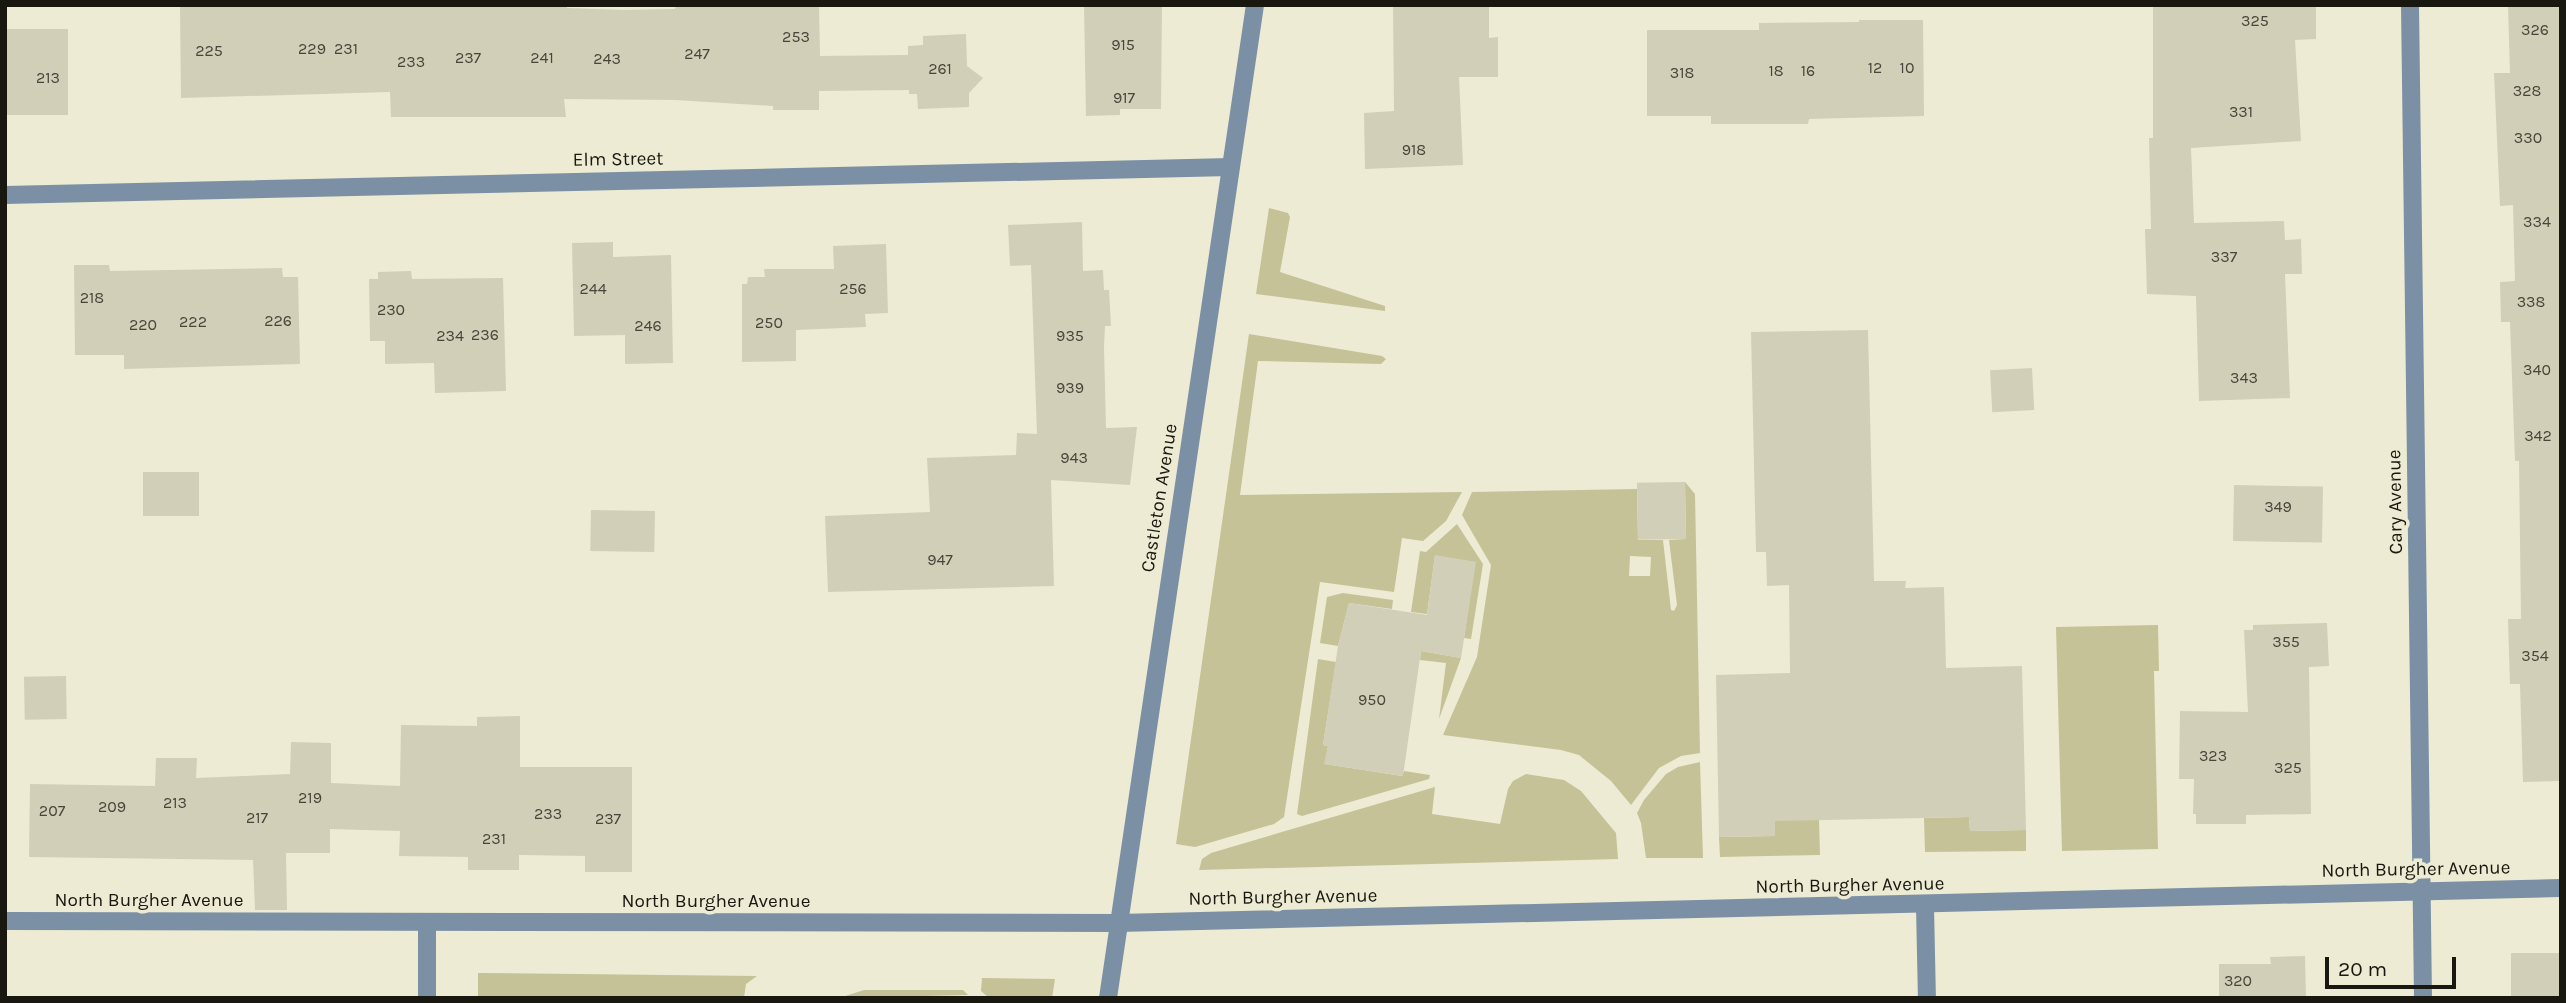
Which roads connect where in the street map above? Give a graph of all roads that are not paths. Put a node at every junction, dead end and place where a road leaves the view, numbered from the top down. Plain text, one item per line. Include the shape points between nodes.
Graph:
1 (1255, 5) edge
2 (2410, 5) edge
3 (1231, 167) junction
4 (5, 195) edge
5 (2561, 888) edge
6 (2422, 891) junction
7 (1925, 906) junction
8 (5, 921) edge
9 (427, 923) junction
10 (1118, 923) junction
11 (427, 998) edge
12 (1108, 998) edge
13 (1927, 998) edge
14 (2423, 998) edge

1 - 3 street, Castleton Avenue
2 - 6 street, Cary Avenue
3 - 4 street, Elm Street
3 - 10 street, Castleton Avenue
5 - 6 street, North Burgher Avenue
6 - 7 street, North Burgher Avenue
6 - 14 street, Cary Avenue
7 - 10 street, North Burgher Avenue
7 - 13 street
8 - 9 street, North Burgher Avenue
9 - 10 street, North Burgher Avenue
9 - 11 street
10 - 12 street, Castleton Avenue

